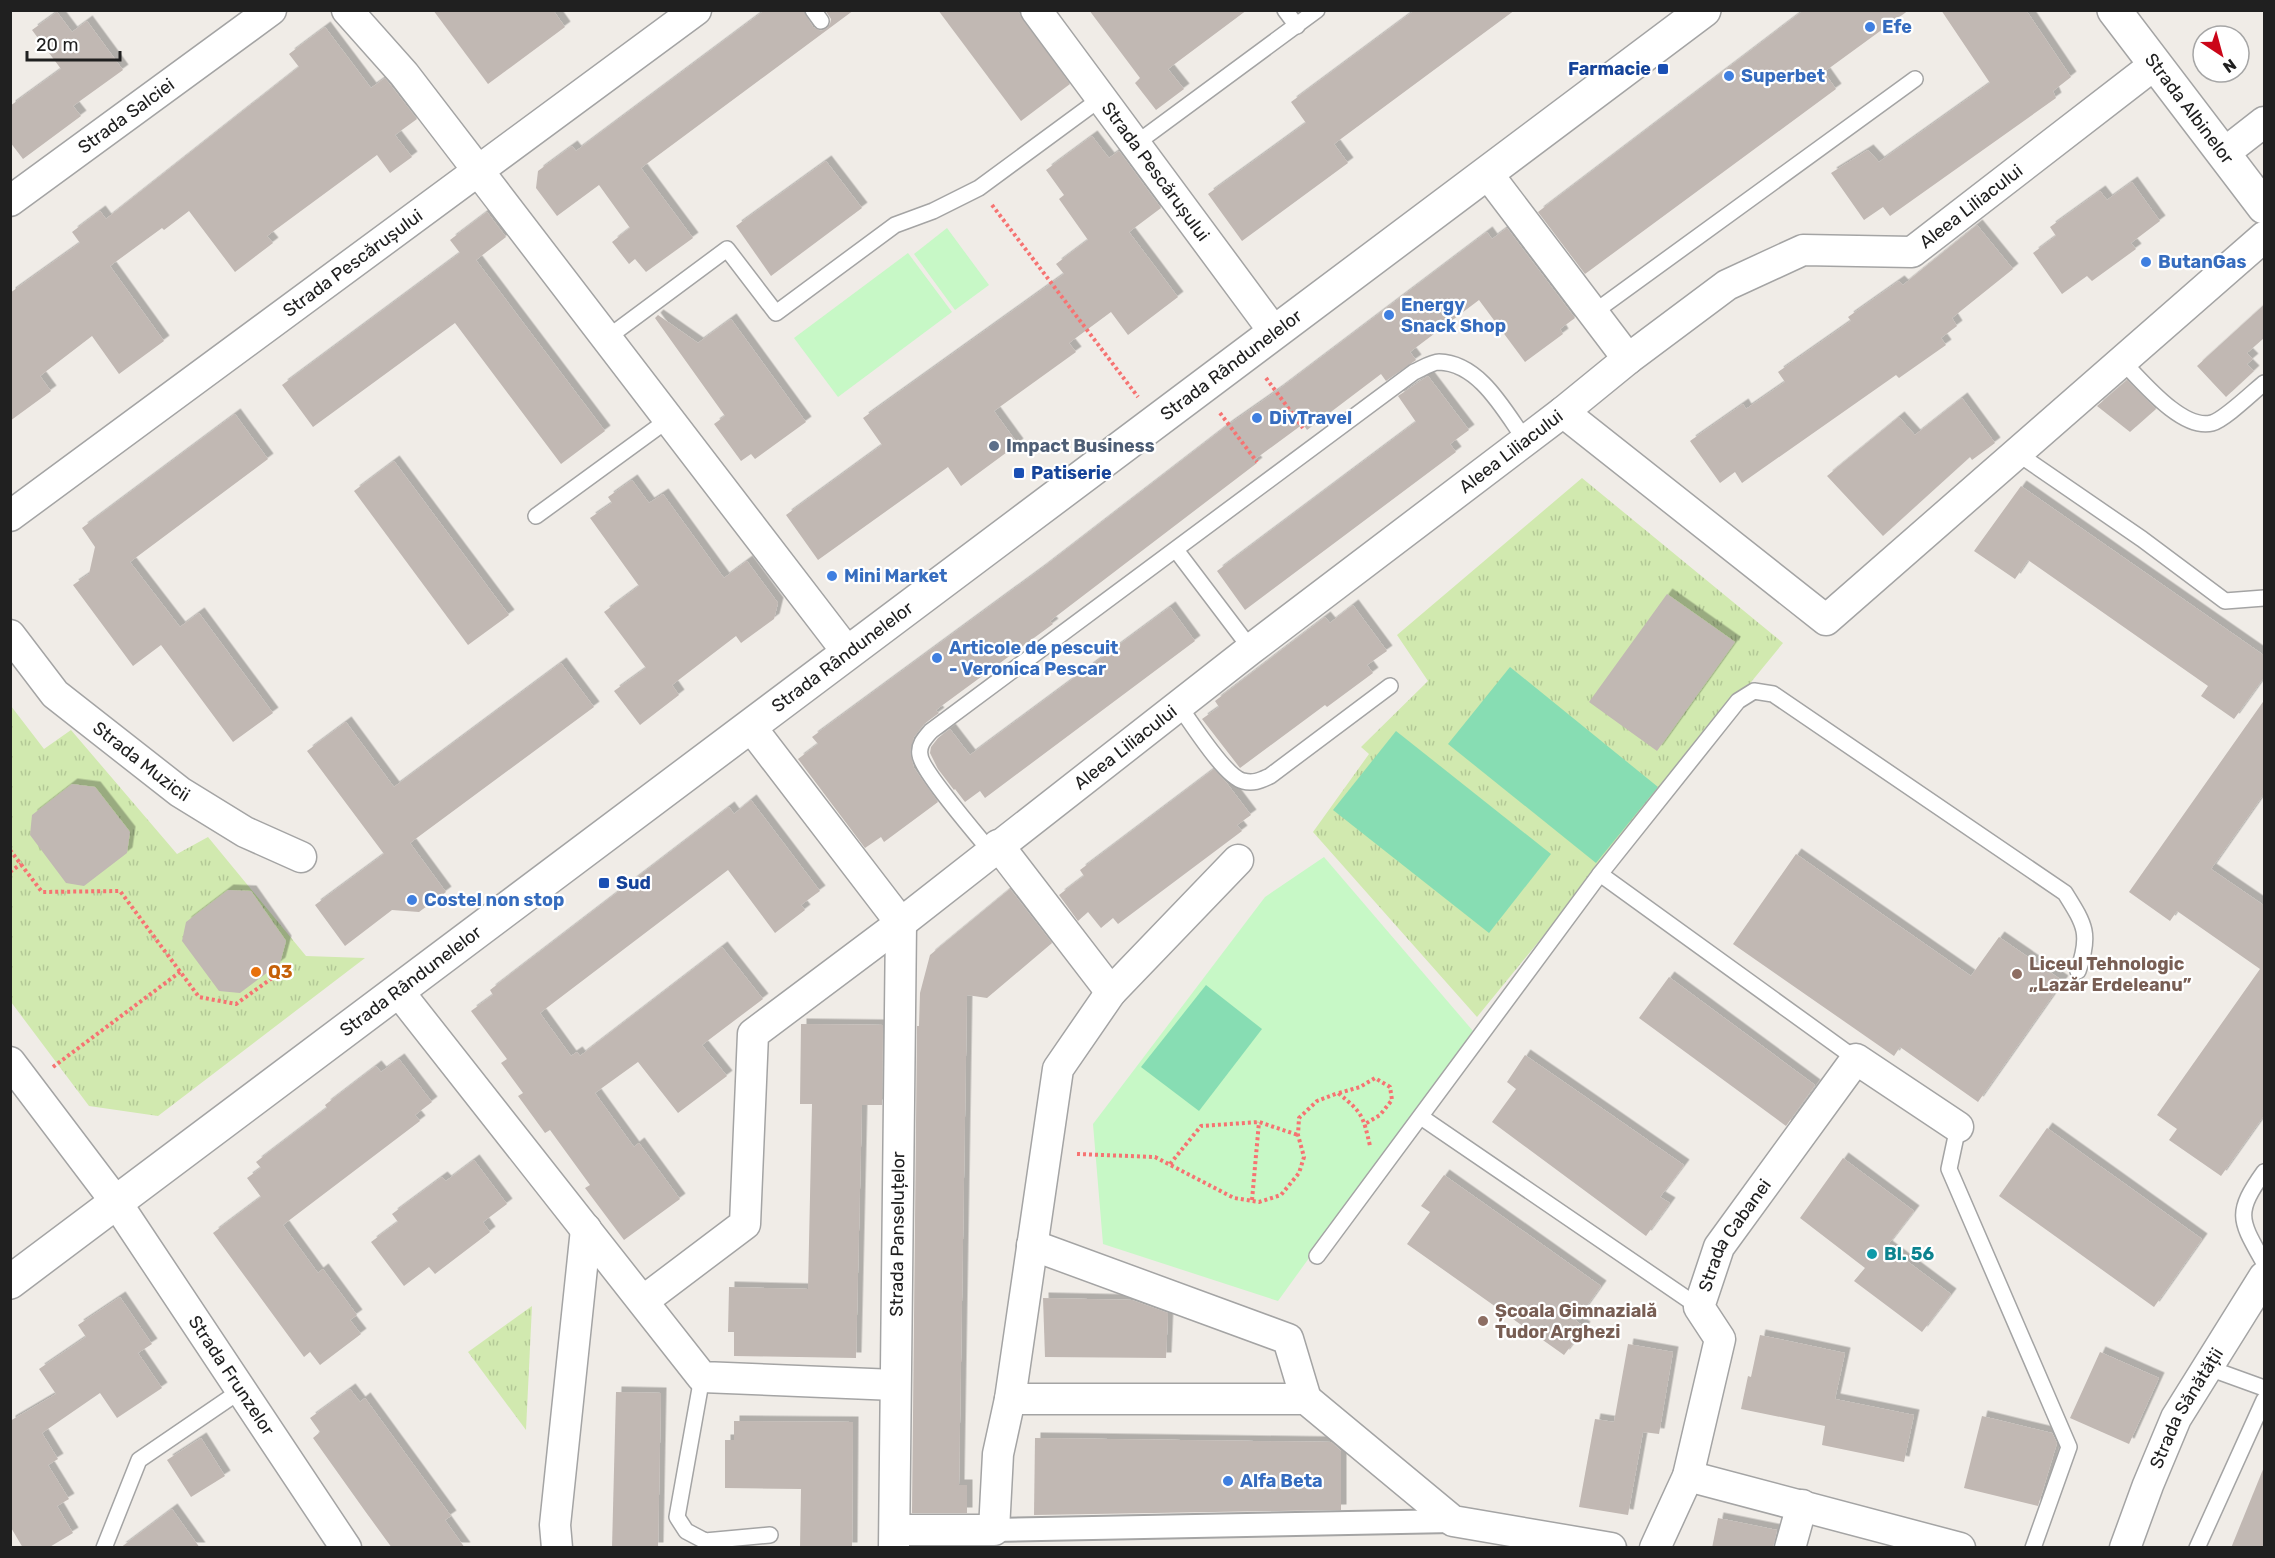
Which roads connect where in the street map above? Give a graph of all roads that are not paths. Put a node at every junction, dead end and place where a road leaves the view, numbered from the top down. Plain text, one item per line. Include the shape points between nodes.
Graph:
1 (271, 10) edge
2 (347, 10) edge
3 (696, 10) edge
4 (1035, 10) edge
5 (1285, 10) edge
6 (1317, 10) edge
7 (1704, 10) edge
8 (2114, 10) edge
9 (1296, 26) junction
10 (2154, 65) junction
11 (1915, 79) dead end
12 (1100, 99) junction
13 (2265, 122) edge
14 (1134, 145) junction
15 (2223, 154) junction
16 (479, 171) junction
17 (1487, 173) junction
18 (10, 201) edge
19 (2265, 207) edge
20 (2265, 237) edge
21 (1593, 313) junction
22 (1275, 333) junction
23 (607, 338) junction
24 (1628, 359) junction
25 (2122, 361) junction
26 (2265, 383) edge
27 (1563, 412) junction
28 (669, 419) junction
29 (1526, 441) junction
30 (2017, 453) junction
31 (10, 516) edge
32 (536, 516) dead end
33 (1176, 550) junction
34 (2265, 598) edge
35 (10, 634) edge
36 (1251, 649) junction
37 (848, 653) junction
38 (1390, 686) dead end
39 (1179, 706) junction
40 (750, 726) junction
41 (994, 849) junction
42 (301, 856) dead end
43 (1238, 860) dead end
44 (1600, 874) junction
45 (901, 923) junction
46 (2078, 971) dead end
47 (398, 991) junction
48 (1111, 992) junction
49 (1856, 1059) junction
50 (19, 1073) edge
51 (1421, 1117) junction
52 (1958, 1127) joint
53 (2265, 1172) edge
54 (116, 1203) junction
55 (586, 1229) junction
56 (1032, 1245) junction
57 (1317, 1256) dead end
58 (2265, 1263) edge
59 (2265, 1277) edge
60 (10, 1282) edge
61 (643, 1301) junction
62 (1699, 1307) junction
63 (2206, 1367) junction
64 (702, 1377) junction
65 (895, 1385) junction
66 (2265, 1388) edge
67 (240, 1391) junction
68 (1010, 1399) junction
69 (1306, 1399) junction
70 (2265, 1400) edge
71 (1688, 1476) junction
72 (1802, 1505) junction
73 (1453, 1521) junction
74 (994, 1530) junction
75 (770, 1535) dead end
76 (894, 1539) edge
77 (104, 1548) edge
78 (346, 1548) edge
79 (557, 1548) edge
80 (1611, 1548) edge
81 (1655, 1548) edge
82 (1790, 1548) edge
83 (1960, 1548) edge
84 (2033, 1548) edge
85 (2126, 1548) edge
86 (2197, 1548) edge

1 - 18 street, Strada Salciei
2 - 16 street via 404,74
3 - 16 street, Strada Pescărușului
4 - 12 street, Strada Pescărușului
5 - 9 lane
6 - 9 lane
7 - 17 street, Strada Rândunelelor
8 - 10 street, Strada Albinelor
9 - 14 lane
10 - 15 street, Strada Albinelor
10 - 24 street, Aleea Liliacului via 1911,252 1803,250 1727,285
11 - 21 lane
12 - 14 street, Strada Pescărușului
12 - 23 lane via 979,188 895,225 776,313 727,249
13 - 15 street
14 - 22 street, Strada Pescărușului
15 - 19 street, Strada Albinelor
16 - 23 street
16 - 31 street, Strada Pescărușului
17 - 21 street
17 - 22 street, Strada Rândunelelor
20 - 25 street
21 - 24 street
22 - 37 street, Strada Rândunelelor
23 - 28 street
24 - 27 street, Aleea Liliacului
25 - 26 lane via 2166,404 2197,423 2213,423
25 - 30 street
27 - 29 street, Aleea Liliacului
27 - 30 street via 1826,620
28 - 32 lane
28 - 37 street
29 - 33 lane via 1483,383 1462,367 1438,362 1414,372
29 - 36 street, Aleea Liliacului
30 - 34 lane via 2225,601
33 - 36 lane
33 - 41 lane via 931,731 922,742 920,755 928,772
35 - 42 street, Strada Muzicii via 56,694 180,792 246,832
36 - 39 street, Aleea Liliacului
37 - 40 street, Strada Rândunelelor
38 - 39 lane via 1256,783 1241,781 1227,771
39 - 41 street, Aleea Liliacului
40 - 45 street
40 - 47 street, Strada Rândunelelor
41 - 45 street, Aleea Liliacului
41 - 48 street
43 - 48 street
44 - 46 lane via 1738,701 1754,691 1773,694 2065,893 2084,924 2086,950
44 - 49 lane
44 - 51 lane
45 - 61 street, Aleea Liliacului via 753,1034 745,1224
45 - 65 street, Strada Panseluțelor
47 - 54 street, Strada Rândunelelor
47 - 55 street
48 - 56 street via 1058,1069
49 - 52 street
49 - 62 street, Strada Cabanei via 1719,1247
50 - 54 street, Strada Frunzelor
51 - 57 lane
51 - 62 lane
52 - 84 lane via 1949,1169 2069,1447
53 - 58 lane via 2254,1185 2242,1212 2247,1233
54 - 60 street, Strada Rândunelelor
54 - 67 street, Strada Frunzelor
55 - 61 street
55 - 79 street via 555,1525
56 - 68 street
56 - 69 street via 1288,1339
59 - 63 street, Strada Sănătății
61 - 64 street
62 - 71 street, Strada Cabanei via 1720,1339
63 - 66 lane
63 - 85 street, Strada Sănătății via 2176,1418
64 - 65 street
64 - 75 lane via 677,1516 686,1531 705,1540
65 - 76 street, Strada Panseluțelor
67 - 77 lane via 139,1460
67 - 78 street, Strada Frunzelor
68 - 69 street
68 - 74 street via 998,1454
69 - 73 street
70 - 86 lane
71 - 72 street
71 - 81 street, Strada Cabanei
72 - 82 street
72 - 83 street
73 - 74 street
73 - 80 street
74 - 76 street

